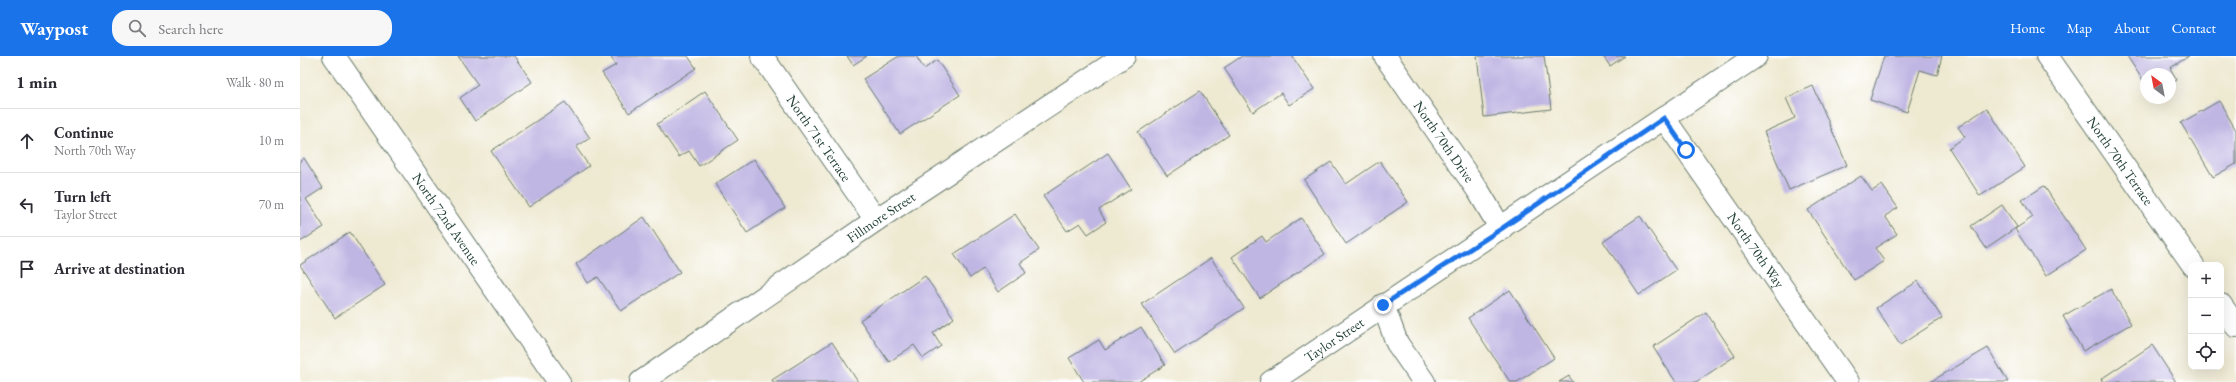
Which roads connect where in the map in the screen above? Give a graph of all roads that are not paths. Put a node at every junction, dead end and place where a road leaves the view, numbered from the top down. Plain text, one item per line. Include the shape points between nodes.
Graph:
1 (334, 56) edge
2 (762, 56) edge
3 (1124, 56) edge
4 (1385, 56) edge
5 (1756, 56) edge
6 (2047, 56) edge
7 (1664, 118) junction
8 (876, 220) junction
9 (1501, 229) junction
10 (2191, 262) edge
11 (1383, 305) junction
12 (2224, 309) edge
13 (2236, 326) edge
14 (559, 382) edge
15 (641, 382) edge
16 (1271, 382) edge
17 (1424, 382) edge
18 (1848, 382) edge

1 - 14 street, North 72nd Avenue
2 - 8 street, North 71st Terrace
3 - 8 street, Fillmore Street
4 - 9 street, North 70th Drive via 1479,192
5 - 7 street, Taylor Street
6 - 10 street, North 70th Terrace
7 - 9 street, Taylor Street
7 - 18 street, North 70th Way
8 - 15 street, Fillmore Street
9 - 11 street, Taylor Street
11 - 16 street, Taylor Street
11 - 17 street via 1397,343
12 - 13 street

